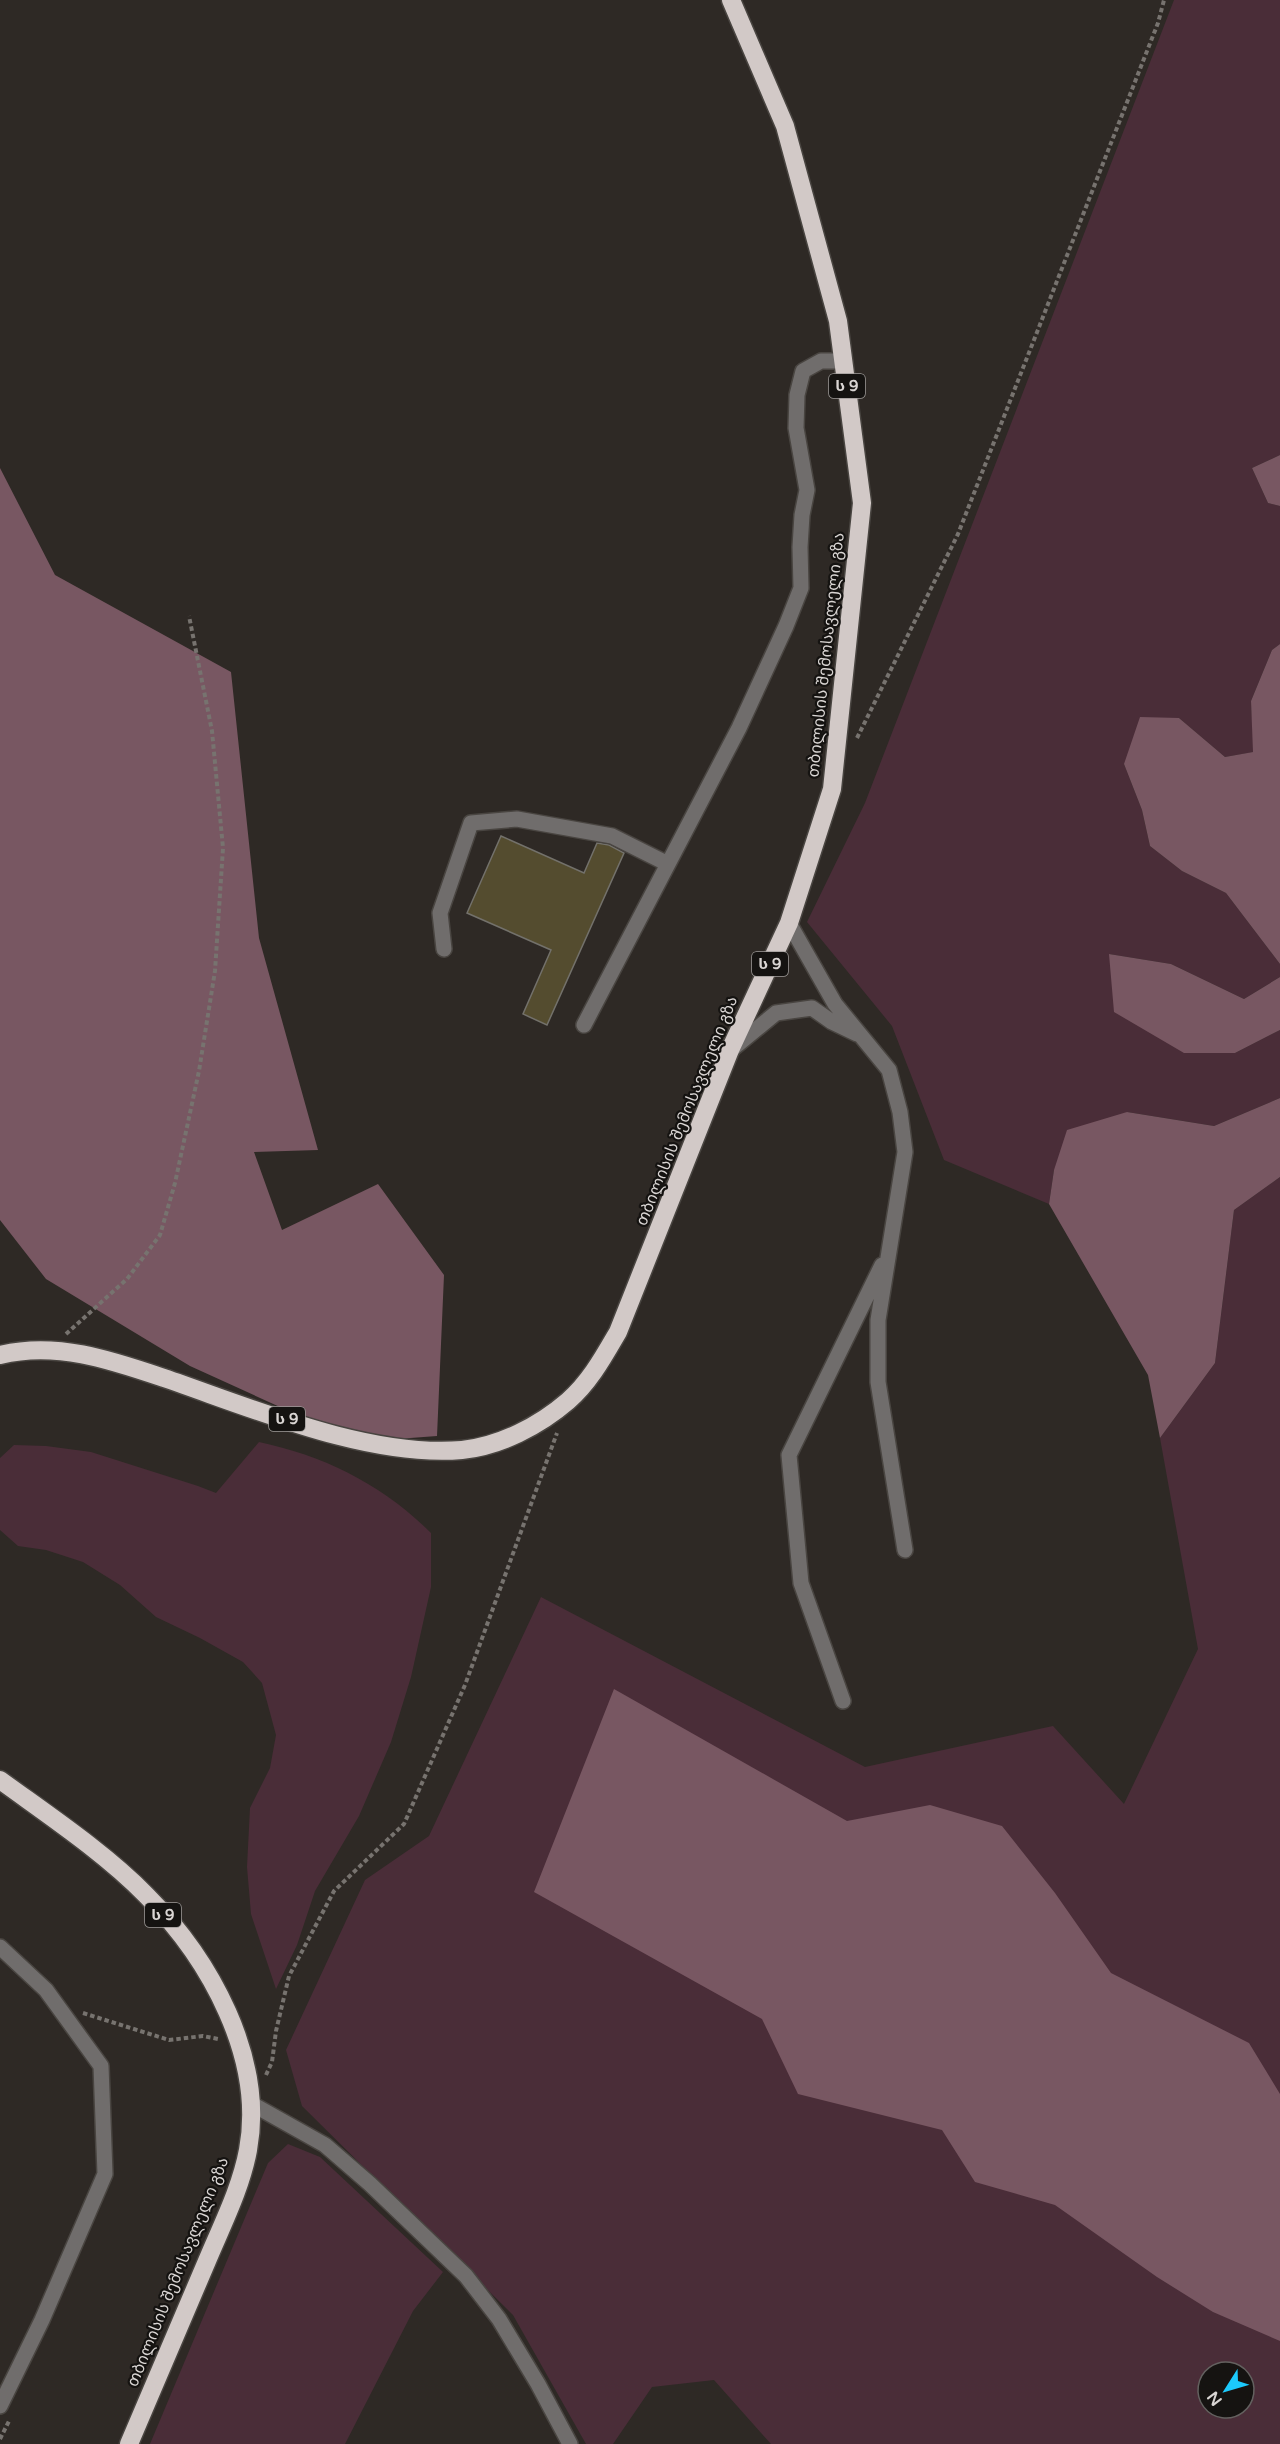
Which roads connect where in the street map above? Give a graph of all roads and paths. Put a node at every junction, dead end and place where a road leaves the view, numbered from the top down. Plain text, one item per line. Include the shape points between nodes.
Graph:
1 (731, 0) edge
2 (1164, 0) edge
3 (843, 361) junction
4 (189, 616) dead end
5 (853, 746) dead end
6 (668, 864) junction
7 (789, 922) junction
8 (444, 949) dead end
9 (584, 1025) dead end
10 (730, 1050) junction
11 (889, 1070) junction
12 (890, 1248) junction
13 (49, 1349) junction
14 (0, 1355) edge
15 (569, 1401) junction
16 (905, 1550) dead end
17 (843, 1701) dead end
18 (0, 1780) edge
19 (0, 1947) edge
20 (57, 2004) junction
21 (240, 2044) junction
22 (252, 2104) junction
23 (0, 2406) edge
24 (129, 2444) edge
25 (570, 2444) edge

1 - 3 highway, თბილისის შემოსავლელი გზა / ს 9 via 784,126 838,321
2 - 5 path via 958,534
3 - 6 street via 821,361 804,371 796,395 796,428 807,490 800,547 801,588 739,728
3 - 7 highway, თბილისის შემოსავლელი გზა / ს 9 via 862,503 832,789
4 - 13 path via 212,731 223,848 215,971 199,1071 160,1235 128,1279
6 - 8 street via 612,836 517,819 471,823 440,913
6 - 9 street
7 - 10 highway, თბილისის შემოსავლელი გზა / ს 9
7 - 11 street via 835,1004
10 - 11 street via 776,1013 812,1008 859,1035
10 - 15 highway, თბილისის შემოსავლელი გზა / ს 9 via 618,1332 595,1371
11 - 12 street via 905,1152
12 - 16 street via 878,1320 878,1382
12 - 17 street via 789,1455 801,1583
13 - 14 highway, თბილისის შემოსავლელი გზა / ს 9
13 - 15 highway, თბილისის შემოსავლელი გზა / ს 9 via 109,1360 337,1436 425,1451 464,1450 498,1442 536,1425
15 - 22 path via 465,1685 404,1824 334,1891 289,1976 272,2062
18 - 21 highway, თბილისის შემოსავლელი გზა / ს 9 via 83,1841 146,1895 217,1989
19 - 20 street
20 - 21 path via 169,2040 203,2036
20 - 23 street via 101,2066 105,2174
21 - 22 highway, თბილისის შემოსავლელი გზა / ს 9
22 - 24 highway, თბილისის შემოსავლელი გზა / ს 9 via 248,2151 232,2201
22 - 25 street via 325,2145 466,2276 500,2319

